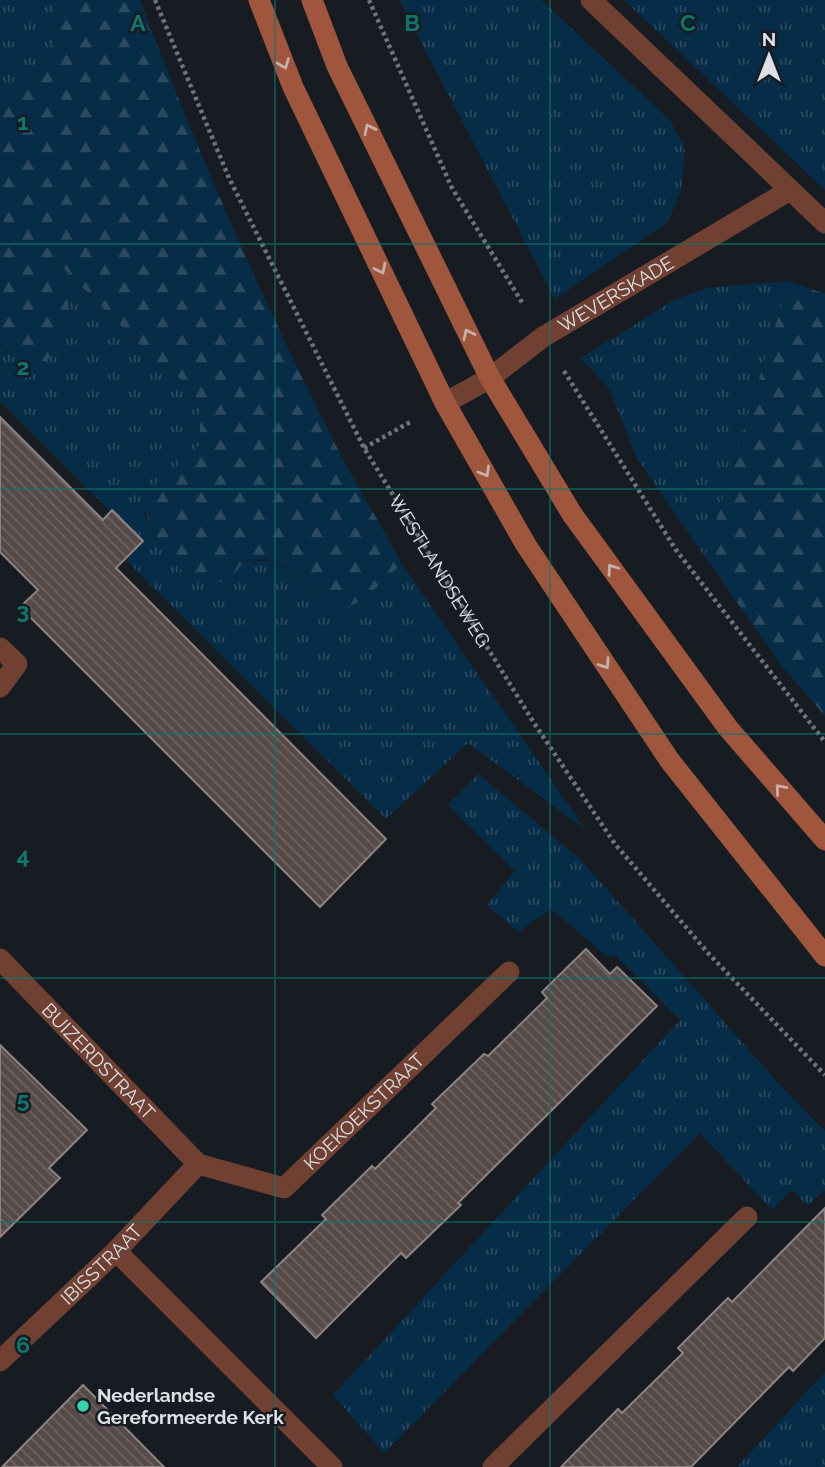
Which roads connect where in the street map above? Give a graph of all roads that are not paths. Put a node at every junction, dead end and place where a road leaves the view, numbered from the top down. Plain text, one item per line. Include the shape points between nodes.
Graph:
1 (259, 0) edge
2 (312, 0) edge
3 (591, 0) edge
4 (790, 190) junction
5 (825, 223) edge
6 (490, 378) junction
7 (445, 403) junction
8 (0, 648) edge
9 (0, 687) edge
10 (825, 840) edge
11 (825, 956) edge
12 (0, 958) edge
13 (509, 972) dead end
14 (198, 1164) junction
15 (747, 1217) dead end
16 (116, 1251) junction
17 (0, 1361) edge
18 (332, 1467) edge
19 (493, 1467) edge

1 -> 7 main road via 293,87
6 -> 2 main road via 337,65
3 - 4 street
4 - 5 street
4 - 6 street, WEVERSKADE via 543,337
6 - 7 street, WEVERSKADE
10 -> 6 main road via 727,728 572,514
7 -> 11 main road via 526,545 670,761
8 - 9 street via 17,664
12 - 14 street, BUIZERDSTRAAT
13 - 14 street, KOEKOEKSTRAAT via 284,1188
14 - 16 street, IBISSTRAAT
15 - 19 street
16 - 17 street, IBISSTRAAT
16 - 18 street

